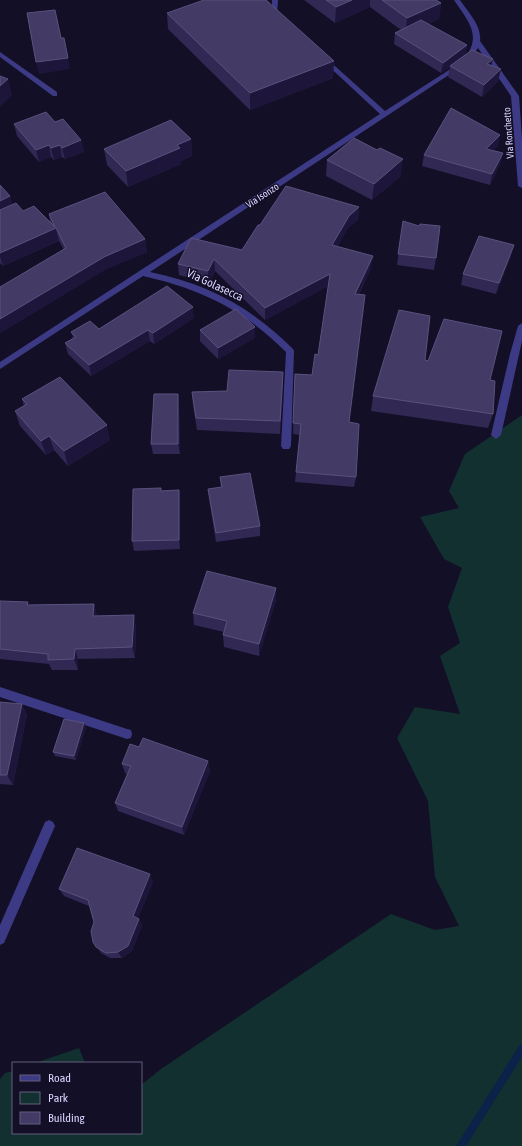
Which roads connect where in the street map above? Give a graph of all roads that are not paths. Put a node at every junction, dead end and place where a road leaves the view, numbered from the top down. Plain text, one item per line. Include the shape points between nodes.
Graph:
1 (275, 0) edge
2 (457, 0) edge
3 (281, 20) edge
4 (478, 43) junction
5 (316, 51) edge
6 (0, 54) edge
7 (55, 94) dead end
8 (385, 115) junction
9 (522, 186) edge
10 (142, 273) junction
11 (522, 326) edge
12 (0, 366) edge
13 (496, 435) dead end
14 (286, 446) dead end
15 (0, 692) edge
16 (127, 734) dead end
17 (49, 826) dead end
18 (0, 939) edge

1 - 3 street via 272,12
2 - 4 street via 470,20
4 - 8 street, Via Isonzo via 465,62
4 - 9 street, Via Ronchetto via 515,96
5 - 8 street
6 - 7 street
8 - 10 street, Via Isonzo
10 - 12 street, Via Isonzo
10 - 14 street, Via Golasecca via 171,278 235,305 272,332 290,351
11 - 13 street
15 - 16 street
17 - 18 street

